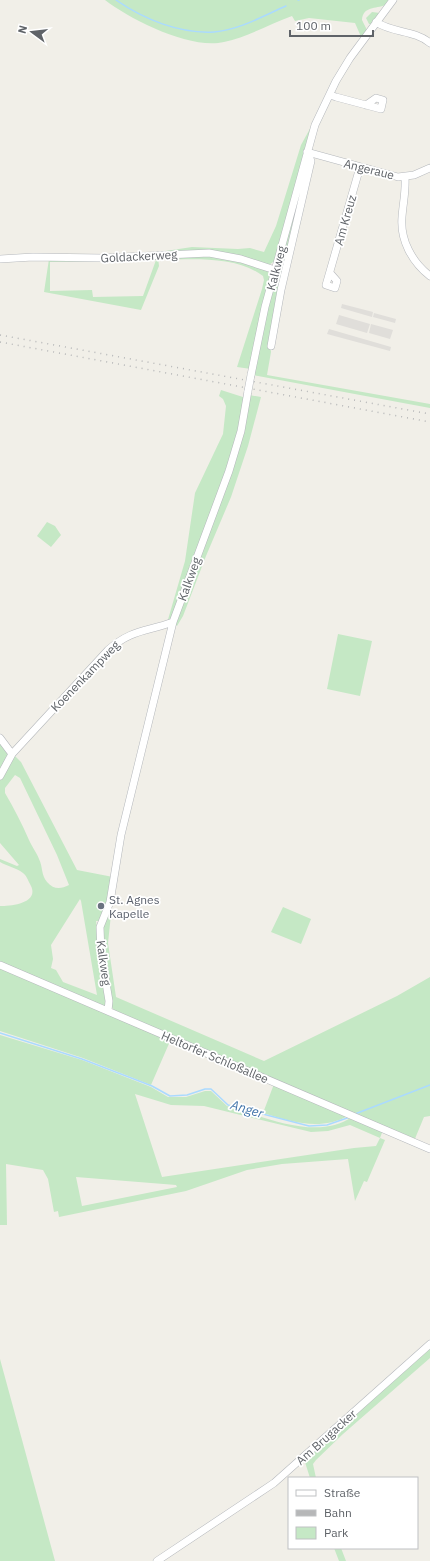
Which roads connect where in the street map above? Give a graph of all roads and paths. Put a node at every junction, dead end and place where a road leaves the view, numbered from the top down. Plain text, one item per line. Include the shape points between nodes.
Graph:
1 (393, 0) edge
2 (376, 22) junction
3 (430, 43) edge
4 (330, 94) junction
5 (366, 105) dead end
6 (307, 152) junction
7 (360, 167) junction
8 (430, 168) edge
9 (405, 177) junction
10 (0, 259) edge
11 (275, 270) junction
12 (330, 273) dead end
13 (430, 276) edge
14 (271, 346) dead end
15 (173, 622) junction
16 (0, 738) edge
17 (12, 754) junction
18 (0, 776) edge
19 (0, 965) edge
20 (108, 1011) junction
21 (430, 1149) edge
22 (430, 1344) edge
23 (157, 1561) edge

1 - 2 street, Kalkweg
2 - 3 street via 424,38
2 - 4 street, Kalkweg via 350,58
4 - 5 street
4 - 6 street, Kalkweg
6 - 7 street, Angeraue
6 - 11 street, Kalkweg
6 - 14 street, Kalkweg via 310,161
7 - 9 street, Angeraue
7 - 12 street, Am Kreuz
8 - 9 street, Angeraue
9 - 13 street via 403,235 414,260
10 - 11 street, Goldackerweg via 33,256 103,258 209,254 241,258
11 - 15 street, Kalkweg, bridge via 258,336 241,431 229,471
15 - 17 street, Koenenkampweg via 134,632 122,638 97,661
15 - 20 street, Kalkweg via 123,828 110,902 100,931
16 - 17 street
17 - 18 street
19 - 20 street, Heltorfer Schloßallee
20 - 21 street, Heltorfer Schloßallee
22 - 23 street, Am Brugacker via 274,1483

